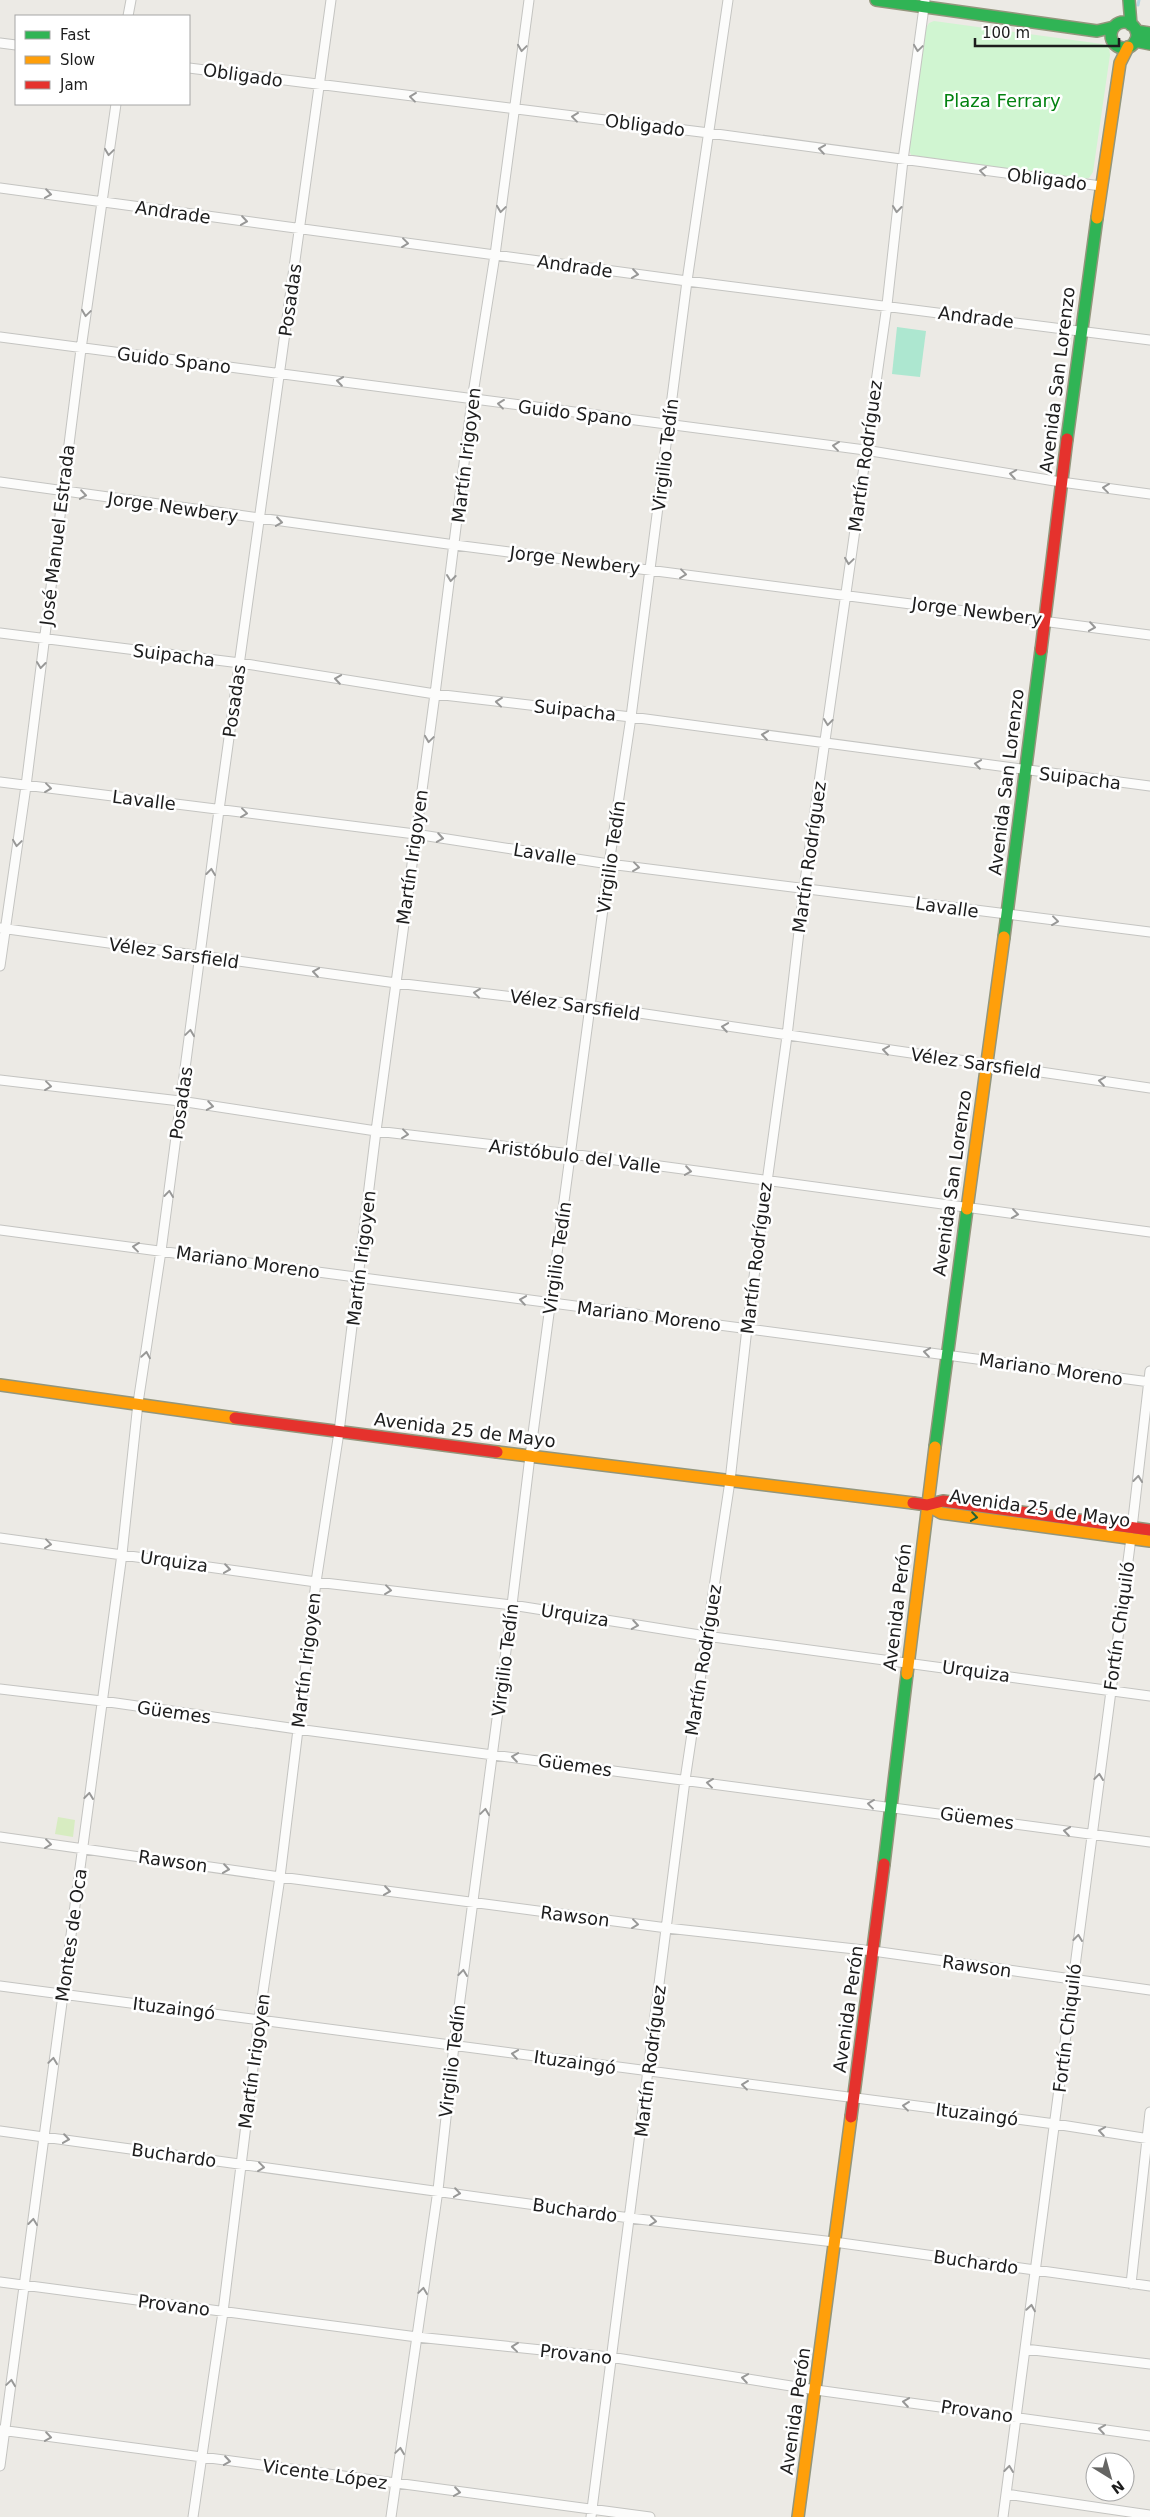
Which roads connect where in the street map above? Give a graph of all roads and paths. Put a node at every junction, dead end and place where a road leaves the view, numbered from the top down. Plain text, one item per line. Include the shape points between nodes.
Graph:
1 (131, 0) edge
2 (331, 0) edge
3 (529, 0) edge
4 (728, 0) edge
5 (876, 0) edge
6 (1129, 2) edge
7 (924, 3) edge
8 (128, 15) edge
9 (1150, 32) edge
10 (1124, 35) junction
11 (0, 43) edge
12 (1150, 44) edge
13 (15, 45) edge
14 (190, 68) edge
15 (318, 85) junction
16 (116, 105) edge
17 (514, 110) junction
18 (709, 133) junction
19 (903, 160) junction
20 (1101, 186) junction
21 (0, 188) edge
22 (102, 202) junction
23 (300, 229) junction
24 (495, 255) junction
25 (687, 281) junction
26 (886, 305) junction
27 (1080, 331) junction
28 (0, 337) edge
29 (1150, 340) edge
30 (81, 349) junction
31 (279, 373) junction
32 (472, 400) junction
33 (670, 425) junction
34 (865, 450) junction
35 (0, 482) edge
36 (1061, 482) junction
37 (63, 492) junction
38 (1150, 494) edge
39 (259, 519) junction
40 (455, 545) junction
41 (650, 570) junction
42 (845, 594) junction
43 (1044, 620) junction
44 (0, 633) edge
45 (1150, 635) edge
46 (44, 638) junction
47 (240, 663) junction
48 (435, 694) junction
49 (632, 717) junction
50 (826, 743) junction
51 (1026, 771) junction
52 (0, 782) edge
53 (26, 786) junction
54 (1150, 786) edge
55 (219, 810) junction
56 (415, 834) junction
57 (609, 864) junction
58 (804, 888) junction
59 (1006, 915) junction
60 (2, 929) edge
61 (1150, 932) edge
62 (200, 957) junction
63 (0, 966) edge
64 (396, 983) junction
65 (591, 1006) junction
66 (787, 1036) junction
67 (986, 1065) junction
68 (0, 1080) edge
69 (1150, 1088) edge
70 (180, 1101) junction
71 (376, 1131) junction
72 (571, 1154) junction
73 (766, 1182) junction
74 (966, 1207) junction
75 (0, 1230) edge
76 (1150, 1232) edge
77 (162, 1250) junction
78 (359, 1278) junction
79 (551, 1304) junction
80 (747, 1328) junction
81 (947, 1355) junction
82 (1150, 1371) edge
83 (1149, 1382) edge
84 (0, 1385) edge
85 (138, 1403) junction
86 (339, 1432) junction
87 (530, 1456) junction
88 (730, 1481) junction
89 (927, 1505) junction
90 (1150, 1530) edge
91 (1132, 1533) junction
92 (0, 1538) edge
93 (1150, 1541) edge
94 (122, 1554) junction
95 (316, 1582) junction
96 (512, 1605) junction
97 (706, 1636) junction
98 (908, 1662) junction
99 (0, 1689) edge
100 (1111, 1689) junction
101 (1150, 1696) edge
102 (102, 1701) junction
103 (297, 1730) junction
104 (493, 1754) junction
105 (685, 1780) junction
106 (891, 1806) junction
107 (1092, 1835) junction
108 (0, 1837) edge
109 (1150, 1842) edge
110 (82, 1848) junction
111 (280, 1877) junction
112 (472, 1902) junction
113 (667, 1928) junction
114 (873, 1951) junction
115 (1073, 1980) junction
116 (0, 1986) edge
117 (1150, 1990) edge
118 (63, 1994) junction
119 (259, 2019) junction
120 (454, 2045) junction
121 (648, 2072) junction
122 (853, 2099) junction
123 (1150, 2112) edge
124 (1055, 2124) junction
125 (0, 2131) edge
126 (43, 2136) junction
127 (1148, 2139) edge
128 (240, 2164) junction
129 (438, 2190) junction
130 (630, 2218) junction
131 (834, 2242) junction
132 (1036, 2270) junction
133 (0, 2282) edge
134 (1131, 2284) junction
135 (25, 2286) junction
136 (1150, 2286) edge
137 (223, 2312) junction
138 (417, 2337) junction
139 (1025, 2349) junction
140 (610, 2357) junction
141 (1150, 2364) edge
142 (816, 2390) junction
143 (1015, 2416) junction
144 (2, 2431) edge
145 (1150, 2436) edge
146 (202, 2458) junction
147 (0, 2466) edge
148 (396, 2484) junction
149 (1006, 2494) junction
150 (591, 2514) edge
151 (1150, 2516) edge
152 (193, 2517) edge
153 (391, 2517) edge
154 (650, 2517) edge
155 (798, 2517) edge
156 (1003, 2517) edge

1 - 8 street
2 - 15 street, Posadas
3 -> 17 street, Martín Irigoyen
4 - 18 street, Virgilio Tedín
5 - 7 main road
6 - 10 main road, Avenida San Lorenzo
7 - 10 main road
7 -> 19 street, Martín Rodríguez
9 - 10 main road
10 - 12 main road
10 - 20 main road, Avenida San Lorenzo
11 - 13 street
14 - 15 street, Obligado
17 -> 15 street, Obligado
15 - 23 street, Posadas
16 -> 22 street, José Manuel Estrada
18 -> 17 street, Obligado
17 -> 24 street, Martín Irigoyen
19 -> 18 street, Obligado
18 - 25 street, Virgilio Tedín
20 -> 19 street, Obligado
19 -> 26 street, Martín Rodríguez
20 - 27 main road, Avenida San Lorenzo
21 -> 22 street, Andrade
22 -> 23 street, Andrade
22 -> 30 street, José Manuel Estrada
23 -> 24 street, Andrade
23 - 31 street, Posadas
24 -> 25 street, Andrade
24 - 32 street, Martín Irigoyen
25 - 26 street, Andrade
25 - 33 street, Virgilio Tedín
26 - 27 street, Andrade
26 - 34 street, Martín Rodríguez
27 - 29 street, Andrade
27 - 36 main road, Avenida San Lorenzo
28 - 30 street, Guido Spano
30 - 31 street, Guido Spano
30 - 37 street, José Manuel Estrada
32 -> 31 street, Guido Spano
31 - 39 street, Posadas
33 -> 32 street, Guido Spano
32 - 40 street, Martín Irigoyen
34 -> 33 street, Guido Spano
33 - 41 street, Virgilio Tedín
36 -> 34 street, Guido Spano
34 -> 42 street, Martín Rodríguez
35 - 37 street, Jorge Newbery
38 -> 36 street, Guido Spano
36 - 43 main road, Avenida San Lorenzo
37 -> 39 street, Jorge Newbery
37 - 46 street, José Manuel Estrada
39 -> 40 street, Jorge Newbery
39 - 47 street, Posadas
40 - 41 street, Jorge Newbery
40 -> 48 street, Martín Irigoyen
41 -> 42 street, Jorge Newbery
41 - 49 street, Virgilio Tedín
42 - 43 street, Jorge Newbery
42 -> 50 street, Martín Rodríguez
43 -> 45 street, Jorge Newbery
43 - 51 main road, Avenida San Lorenzo
44 - 46 street, Suipacha
46 - 47 street, Suipacha
46 -> 53 street, José Manuel Estrada
48 -> 47 street, Suipacha
47 - 55 street, Posadas
49 -> 48 street, Suipacha
48 -> 56 street, Martín Irigoyen
50 -> 49 street, Suipacha
49 - 57 street, Virgilio Tedín
51 -> 50 street, Suipacha
50 - 58 street, Martín Rodríguez
51 - 54 street, Suipacha
51 - 59 main road, Avenida San Lorenzo
52 - 53 street, Lavalle
53 -> 55 street, Lavalle
53 -> 60 street, José Manuel Estrada
55 -> 56 street, Lavalle
62 -> 55 street, Posadas
56 -> 57 street, Lavalle
56 - 64 street, Martín Irigoyen
57 -> 58 street, Lavalle
57 - 65 street, Virgilio Tedín
58 - 59 street, Lavalle
58 - 66 street, Martín Rodríguez
59 -> 61 street, Lavalle
59 - 67 main road, Avenida San Lorenzo
60 - 62 street, Vélez Sarsfield
60 - 63 street, José Manuel Estrada
64 -> 62 street, Vélez Sarsfield
70 -> 62 street, Posadas
65 -> 64 street, Vélez Sarsfield
64 - 71 street, Martín Irigoyen
66 -> 65 street, Vélez Sarsfield
65 - 72 street, Virgilio Tedín
67 -> 66 street, Vélez Sarsfield
66 - 73 street, Martín Rodríguez
69 -> 67 street, Vélez Sarsfield
67 - 74 main road, Avenida San Lorenzo
68 -> 70 street, Aristóbulo del Valle
70 -> 71 street, Aristóbulo del Valle
77 -> 70 street, Posadas
71 -> 72 street, Aristóbulo del Valle
71 - 78 street, Martín Irigoyen
72 -> 73 street, Aristóbulo del Valle
72 - 79 street, Virgilio Tedín
73 - 74 street, Aristóbulo del Valle
73 - 80 street, Martín Rodríguez
74 -> 76 street, Aristóbulo del Valle
74 - 81 main road, Avenida San Lorenzo
77 -> 75 street, Mariano Moreno
77 - 78 street, Mariano Moreno
85 -> 77 street, Posadas
79 -> 78 street, Mariano Moreno
78 - 86 street, Martín Irigoyen
79 - 80 street, Mariano Moreno
79 - 87 street, Virgilio Tedín
81 -> 80 street, Mariano Moreno
80 - 88 street, Martín Rodríguez
81 - 83 street, Mariano Moreno
81 - 89 main road, Avenida San Lorenzo
82 - 83 street, Fortín Chiquiló
91 -> 83 street, Fortín Chiquiló
84 - 85 main road, Avenida 25 de Mayo
85 - 86 main road, Avenida 25 de Mayo
85 - 94 street, Montes de Oca
86 - 87 main road, Avenida 25 de Mayo
86 - 95 street, Martín Irigoyen
87 - 88 main road, Avenida 25 de Mayo
87 - 96 street, Virgilio Tedín
88 - 89 main road, Avenida 25 de Mayo
88 - 97 street, Martín Rodríguez
89 - 91 main road, Avenida 25 de Mayo via 943,1501
89 - 98 main road, Avenida Perón
90 - 91 main road, Avenida 25 de Mayo
91 - 93 main road, Avenida 25 de Mayo
91 - 100 street, Fortín Chiquiló
92 -> 94 street, Urquiza
94 -> 95 street, Urquiza
94 - 102 street, Montes de Oca
95 -> 96 street, Urquiza
95 - 103 street, Martín Irigoyen
96 -> 97 street, Urquiza
96 - 104 street, Virgilio Tedín
97 - 98 street, Urquiza
97 - 105 street, Martín Rodríguez
98 - 100 street, Urquiza
98 - 106 main road, Avenida Perón
99 - 102 street, Güemes
100 - 101 street, Urquiza
107 -> 100 street, Fortín Chiquiló
102 - 103 street, Güemes
110 -> 102 street, Montes de Oca
103 - 104 street, Güemes
103 - 111 street, Martín Irigoyen
105 -> 104 street, Güemes
112 -> 104 street, Virgilio Tedín
106 -> 105 street, Güemes
105 - 113 street, Martín Rodríguez
107 -> 106 street, Güemes
106 - 114 main road, Avenida Perón
107 - 109 street, Güemes
115 -> 107 street, Fortín Chiquiló
108 -> 110 street, Rawson
110 -> 111 street, Rawson
110 - 118 street, Montes de Oca
111 -> 112 street, Rawson
111 - 119 street, Martín Irigoyen
112 -> 113 street, Rawson
120 -> 112 street, Virgilio Tedín
113 - 114 street, Rawson
113 - 121 street, Martín Rodríguez
114 - 115 street, Rawson
114 - 122 main road, Avenida Perón
115 - 117 street, Rawson
115 - 124 street, Fortín Chiquiló
116 - 118 street, Ituzaingó
118 - 119 street, Ituzaingó
126 -> 118 street, Montes de Oca
119 - 120 street, Ituzaingó
119 - 128 street, Martín Irigoyen
121 -> 120 street, Ituzaingó
120 - 129 street, Virgilio Tedín
122 -> 121 street, Ituzaingó
121 - 130 street, Martín Rodríguez
124 -> 122 street, Ituzaingó
122 - 131 main road, Avenida Perón
123 - 127 street
127 -> 124 street, Ituzaingó
124 - 132 street, Fortín Chiquiló
125 - 126 street, Buchardo
126 -> 128 street, Buchardo
135 -> 126 street, Montes de Oca
127 - 134 street
128 -> 129 street, Buchardo
128 - 137 street, Martín Irigoyen
129 -> 130 street, Buchardo
138 -> 129 street, Virgilio Tedín
130 -> 131 street, Buchardo
130 - 140 street, Martín Rodríguez
131 - 132 street, Buchardo
131 - 142 main road, Avenida Perón
132 - 134 street, Buchardo
139 -> 132 street, Fortín Chiquiló
133 - 135 street, Provano
134 - 136 street, Buchardo
135 - 137 street, Provano
144 -> 135 street, Montes de Oca
137 - 138 street, Provano
137 - 146 street, Martín Irigoyen
140 -> 138 street, Provano
148 -> 138 street, Virgilio Tedín
139 - 141 street
139 - 143 street, Fortín Chiquiló
142 -> 140 street, Provano
140 - 150 street, Martín Rodríguez
143 -> 142 street, Provano
142 - 155 main road, Avenida Perón
145 -> 143 street, Provano
149 -> 143 street, Fortín Chiquiló
144 -> 146 street, Vicente López
144 - 147 street, Montes de Oca
146 -> 148 street, Vicente López
146 - 152 street, Martín Irigoyen
148 -> 150 street, Vicente López
148 - 153 street, Virgilio Tedín
149 - 151 street
149 - 156 street, Fortín Chiquiló
150 - 154 street, Vicente López

